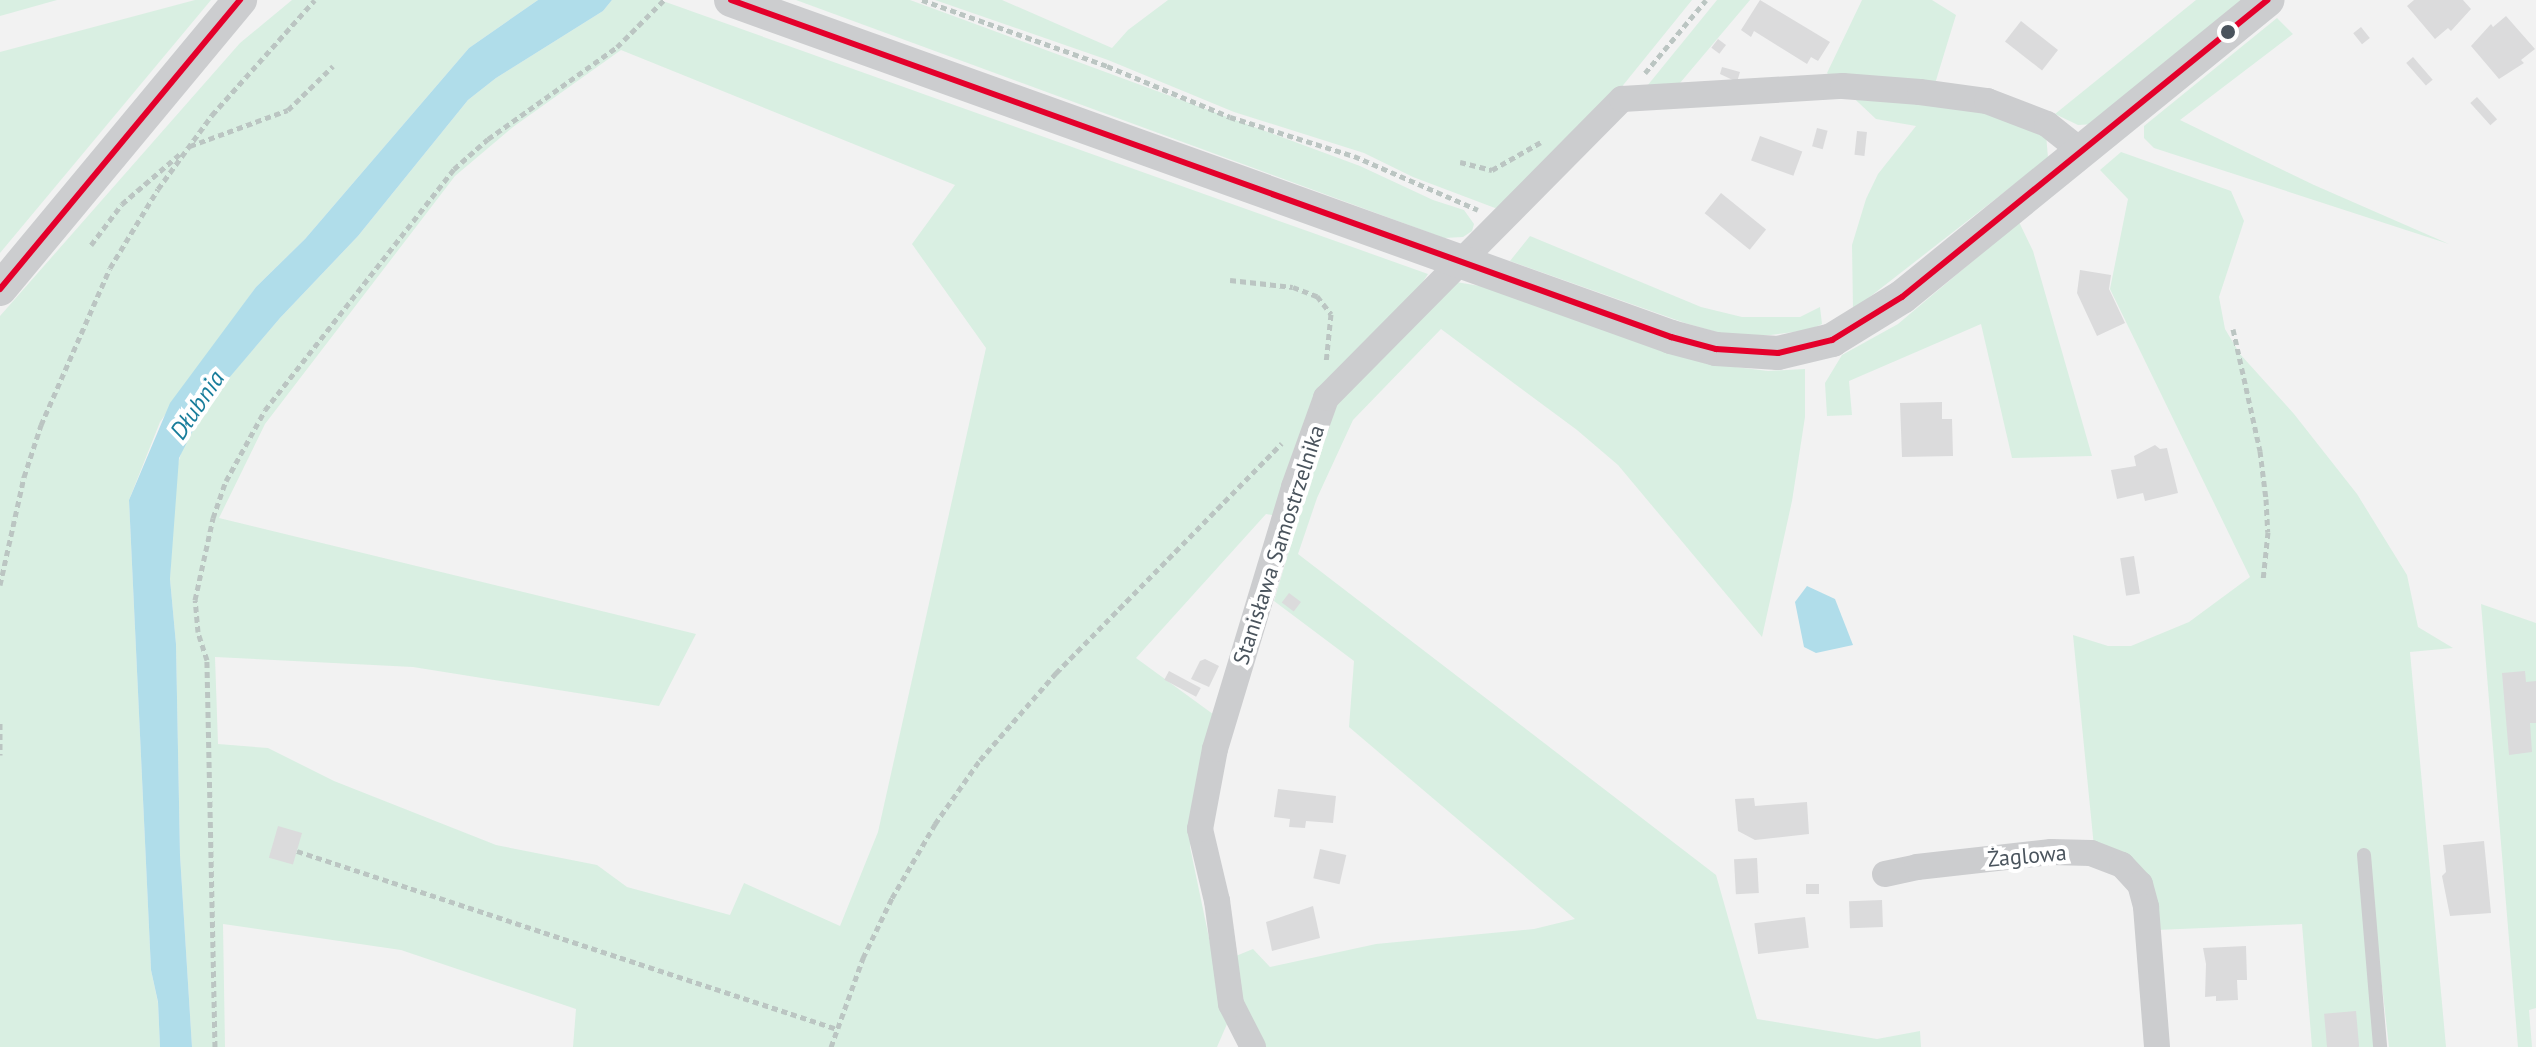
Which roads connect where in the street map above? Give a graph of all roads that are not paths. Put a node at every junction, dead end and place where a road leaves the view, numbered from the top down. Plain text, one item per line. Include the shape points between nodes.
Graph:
1 (240, 0) edge
2 (2267, 0) edge
3 (737, 2) edge
4 (2081, 151) junction
5 (1460, 261) junction
6 (0, 289) edge
7 (2364, 855) dead end
8 (1885, 874) dead end
9 (1253, 1047) edge
10 (2157, 1047) edge
11 (2380, 1047) edge

1 - 6 street
2 - 4 street
3 - 5 street
4 - 5 street via 1892,304 1851,332 1811,348 1745,352 1693,344
4 - 5 street, Stanisława Samostrzelnika via 2047,124 1987,101 1920,92 1843,86 1622,99
5 - 9 street, Stanisława Samostrzelnika via 1326,398 1215,749 1200,829 1217,901 1231,1004
7 - 11 lane
8 - 10 street, Żaglowa via 2051,852 2091,853 2122,865 2140,884 2146,907

